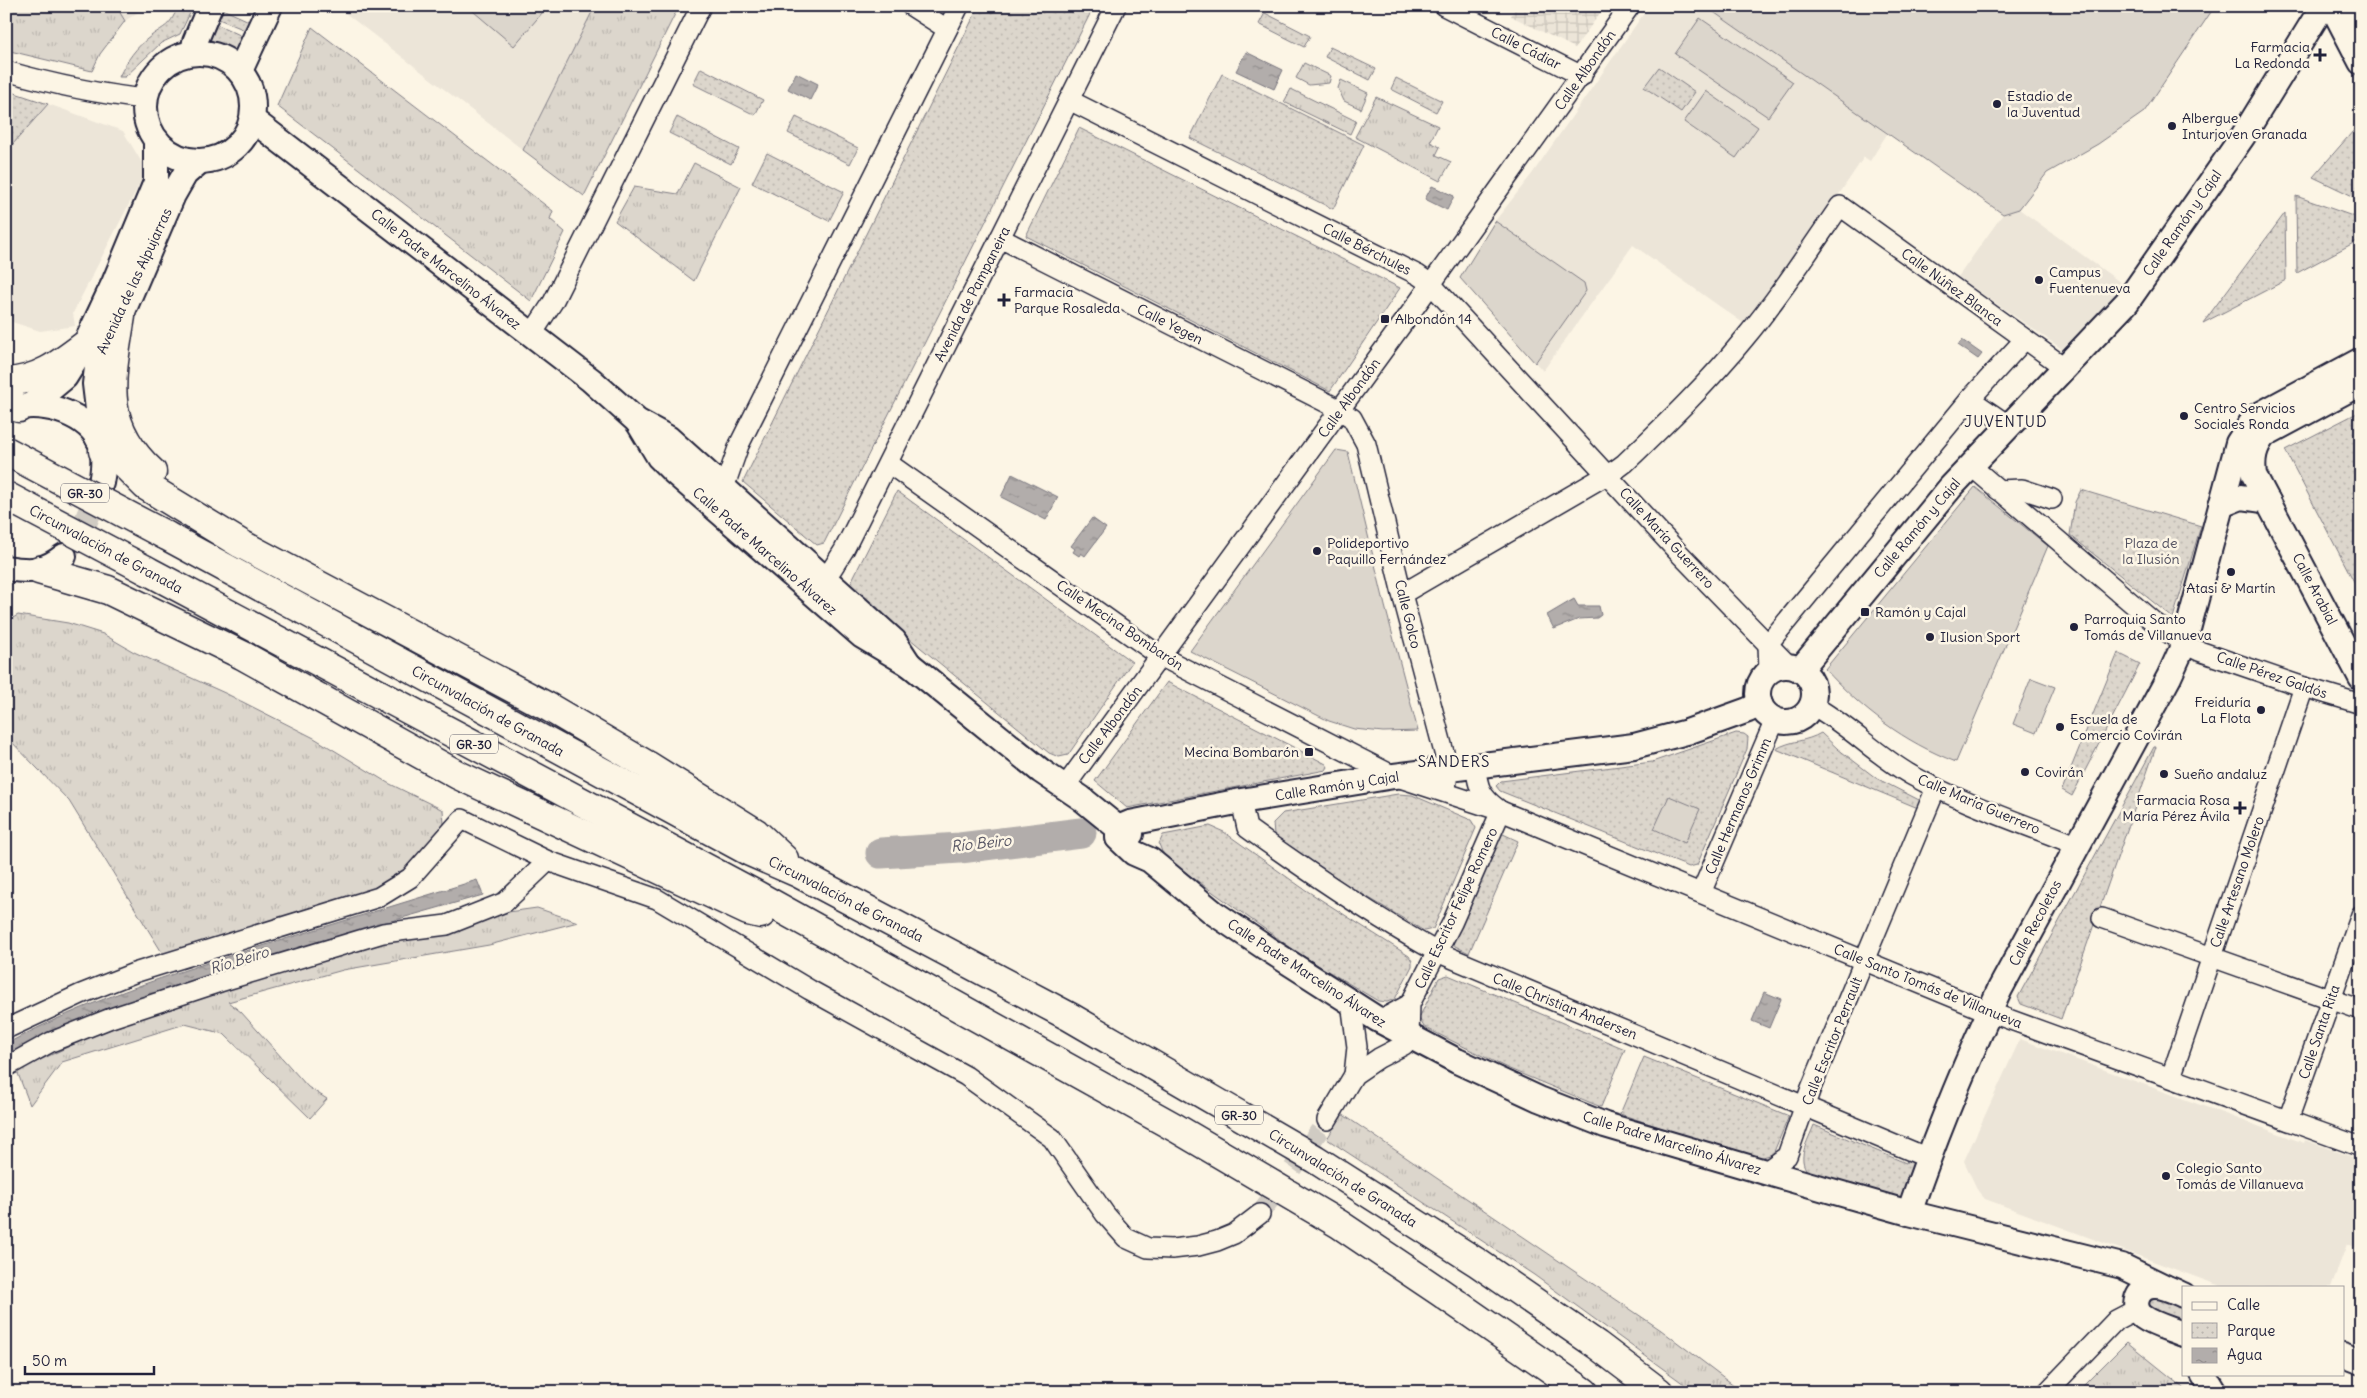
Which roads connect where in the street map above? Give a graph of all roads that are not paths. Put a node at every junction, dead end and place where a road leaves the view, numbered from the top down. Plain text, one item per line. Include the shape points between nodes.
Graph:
1 (210, 6) edge
2 (270, 6) edge
3 (701, 6) edge
4 (911, 6) edge
5 (959, 6) edge
6 (1116, 6) edge
7 (1444, 6) edge
8 (1630, 6) edge
9 (2324, 6) edge
10 (2332, 6) edge
11 (2353, 6) edge
12 (2361, 21) edge
13 (947, 29) junction
14 (193, 53) junction
15 (2361, 62) edge
16 (6, 70) edge
17 (240, 71) junction
18 (1582, 76) junction
19 (145, 99) junction
20 (1069, 100) junction
21 (253, 120) junction
22 (156, 141) junction
23 (199, 162) junction
24 (1000, 238) junction
25 (1431, 284) junction
26 (121, 316) junction
27 (532, 334) junction
28 (2025, 339) junction
29 (85, 345) junction
30 (2361, 360) edge
31 (2064, 367) junction
32 (6, 382) edge
33 (2361, 383) edge
34 (1970, 399) junction
35 (16, 408) edge
36 (1340, 410) junction
37 (637, 421) junction
38 (2008, 425) junction
39 (100, 445) junction
40 (6, 451) edge
41 (2245, 452) junction
42 (732, 460) junction
43 (888, 463) junction
44 (1970, 466) junction
45 (704, 470) junction
46 (1608, 474) junction
47 (101, 483) tunnel mouth
48 (724, 488) junction
49 (1998, 490) junction
50 (6, 496) edge
51 (2268, 501) junction
52 (2221, 505) junction
53 (2034, 520) junction
54 (217, 529) junction
55 (760, 549) junction
56 (64, 556) tunnel mouth
57 (6, 568) edge
58 (39, 570) junction
59 (822, 578) junction
60 (1402, 594) junction
61 (1768, 644) junction
62 (2184, 644) junction
63 (1160, 656) junction
64 (909, 664) junction
65 (1786, 670) junction
66 (2361, 678) edge
67 (2304, 687) junction
68 (2361, 704) edge
69 (1812, 705) junction
70 (1768, 712) junction
71 (1475, 765) junction
72 (1447, 768) junction
73 (1394, 776) junction
74 (1064, 788) junction
75 (1936, 788) junction
76 (1448, 794) junction
77 (1241, 801) junction
78 (1501, 811) junction
79 (1156, 818) junction
80 (1118, 828) junction
81 (2076, 845) junction
82 (1148, 854) junction
83 (548, 861) junction
84 (798, 872) junction
85 (1701, 893) junction
86 (2361, 915) edge
87 (2102, 918) dead end
88 (801, 921) junction
89 (1437, 952) junction
90 (2212, 957) junction
91 (1864, 960) junction
92 (2330, 1000) junction
93 (1351, 1002) junction
94 (1410, 1004) junction
95 (2361, 1010) edge
96 (1989, 1012) junction
97 (1377, 1018) junction
98 (6, 1029) edge
99 (1409, 1037) junction
100 (6, 1067) edge
101 (1354, 1075) junction
102 (2171, 1077) junction
103 (1805, 1106) junction
104 (1327, 1120) tunnel mouth
105 (2288, 1120) junction
106 (2361, 1147) edge
107 (1787, 1156) junction
108 (1928, 1158) junction
109 (1765, 1172) junction
110 (1794, 1180) junction
111 (1909, 1213) junction
112 (1260, 1214) tunnel mouth
113 (2105, 1264) junction
114 (2174, 1291) edge
115 (2137, 1306) junction
116 (2178, 1335) edge
117 (2344, 1355) edge
118 (2361, 1362) edge
119 (2204, 1376) edge
120 (2214, 1376) edge
121 (1584, 1392) edge
122 (1659, 1392) edge
123 (2047, 1392) edge
124 (2215, 1392) edge

1 - 14 main road
2 - 17 main road
3 - 27 street via 552,302
4 - 13 street
5 - 13 street
6 - 20 street, Avenida de Pampaneira
7 - 18 street, Calle Cádiar
8 - 18 street, Calle Albondón
9 - 31 main road, Calle Ramón y Cajal via 2243,136 2127,302
10 - 15 main road
11 - 12 main road
13 - 42 street
14 - 17 main road via 213,54 229,61
14 - 19 main road via 175,58 161,68 150,82
16 - 19 street via 111,96
17 - 21 main road via 254,99
18 - 25 street, Calle Albondón
19 - 22 main road via 145,117
20 - 24 street, Avenida de Pampaneira
20 - 25 street, Calle Bérchules
21 - 23 main road via 246,137 235,148 221,158
21 - 27 main road, Calle Padre Marcelino Álvarez
22 - 23 main road via 176,157
22 - 29 main road, Avenida de las Alpujarras via 156,182
23 - 26 main road, Avenida de las Alpujarras via 185,174 173,195
24 - 36 street, Calle Yegen
24 - 43 street, Avenida de Pampaneira
25 - 36 street, Calle Albondón
25 - 46 street, Calle Bérchules
26 - 39 main road, Avenida de las Alpujarras via 98,360 95,384
26 - 54 highway via 111,372 113,407 121,431 148,468
27 - 37 main road, Calle Padre Marcelino Álvarez
28 - 31 street, Calle Núñez Blanca
28 - 34 street
28 - 46 street, Calle Núñez Blanca via 1840,206 1745,338 1674,417 1626,462
29 - 32 highway via 39,376
29 - 35 main road, Avenida de las Alpujarras via 65,377
30 - 41 main road via 2255,417
31 - 38 main road, Calle Ramón y Cajal
33 - 41 main road via 2264,435 2257,445
34 - 38 street
34 - 61 street
35 - 39 main road via 48,407 68,413 84,424
36 - 60 street, Calle Golco via 1352,418 1366,444
36 - 63 street, Calle Albondón
37 - 45 main road, Calle Padre Marcelino Álvarez via 668,438
37 - 55 main road, Calle Padre Marcelino Álvarez via 660,457
38 - 44 main road, Calle Ramón y Cajal
39 - 47 main road, Avenida de las Alpujarras via 104,469
39 - 54 highway via 146,486
40 - 84 highway, Circunvalación de Granada / GR-30, bridge via 741,847
41 - 51 main road, Calle Arabial
41 - 52 main road
42 - 45 street
42 - 48 street
43 - 59 street, Avenida de Pampaneira via 844,550
43 - 63 street, Calle Mecina Bombarón
44 - 49 street
44 - 65 main road, Calle Ramón y Cajal
45 - 48 main road, Calle Padre Marcelino Álvarez
46 - 60 street
46 - 61 street, Calle María Guerrero via 1676,550
48 - 55 main road via 722,499 726,507 747,527
48 - 59 main road, Calle Padre Marcelino Álvarez
49 - 53 street
49 - 53 street via 2022,489 2052,499
50 - 88 highway, Circunvalación de Granada / GR-30, bridge via 554,786
51 - 52 main road via 2242,497
51 - 66 main road, Calle Arabial
52 - 62 main road
53 - 62 street
54 - 84 highway via 550,708 756,833
55 - 59 main road via 784,558 806,576
55 - 64 main road, Calle Padre Marcelino Álvarez via 862,636
56 - 58 main road
57 - 58 main road
58 - 88 highway via 108,590 242,655 458,775 748,911
59 - 64 main road, Calle Padre Marcelino Álvarez via 894,641
60 - 72 street, Calle Golco
61 - 65 street
62 - 67 street, Calle Pérez Galdós
62 - 81 main road, Calle Recoletos
63 - 73 street, Calle Mecina Bombarón
63 - 74 street, Calle Albondón
64 - 74 main road, Calle Padre Marcelino Álvarez
65 - 69 main road via 1810,681
65 - 70 main road via 1759,686
67 - 68 street, Calle Pérez Galdós
67 - 90 street, Calle Artesano Molero
69 - 70 main road via 1806,714 1786,722
69 - 75 street, Calle María Guerrero via 1873,750
70 - 71 main road, Calle Ramón y Cajal via 1748,710 1641,745
70 - 85 street, Calle Hermanos Grimm
71 - 72 main road, Calle Ramón y Cajal
71 - 78 street, Calle Santo Tomás de Villanueva via 1480,790 1486,800
72 - 73 main road, Calle Ramón y Cajal
72 - 76 street
73 - 76 street, Calle Santo Tomás de Villanueva
73 - 77 main road, Calle Ramón y Cajal
74 - 80 main road, Calle Padre Marcelino Álvarez
75 - 81 street, Calle María Guerrero
75 - 91 street, Calle Escritor Perrault
76 - 78 street, Calle Santo Tomás de Villanueva
77 - 79 main road, Calle Ramón y Cajal
77 - 89 street, Calle Christian Andersen via 1247,828 1322,881
78 - 85 street, Calle Santo Tomás de Villanueva
78 - 89 street, Calle Escritor Felipe Romero
79 - 80 main road, Calle Ramón y Cajal
79 - 82 main road
80 - 82 main road, Calle Padre Marcelino Álvarez via 1118,838 1134,853
81 - 96 main road, Calle Recoletos
82 - 93 main road, Calle Padre Marcelino Álvarez via 1214,913
83 - 98 street via 462,819 410,878 379,897 134,973
83 - 100 street via 505,902 447,925 383,933 220,982 111,1018 51,1042
83 - 112 street via 657,899 810,990 966,1076 1052,1138 1105,1214 1126,1238 1148,1248 1198,1246 1234,1234
84 - 122 highway, Circunvalación de Granada / GR-30 via 1070,1017 1315,1159 1478,1263
85 - 91 street, Calle Santo Tomás de Villanueva
86 - 92 street, Calle Santa Rita
87 - 90 street
88 - 121 highway, Circunvalación de Granada / GR-30 via 1339,1224
89 - 94 street, Calle Escritor Felipe Romero
89 - 103 street, Calle Christian Andersen
90 - 92 street
90 - 102 street, Calle Artesano Molero
91 - 96 street, Calle Santo Tomás de Villanueva
91 - 103 street, Calle Escritor Perrault
92 - 95 street
92 - 105 street, Calle Santa Rita
93 - 97 main road, Calle Padre Marcelino Álvarez
93 - 101 street via 1357,1047
94 - 97 street, Calle Escritor Felipe Romero
94 - 99 street, Calle Escritor Felipe Romero
96 - 102 street, Calle Santo Tomás de Villanueva
96 - 108 main road, Calle Recoletos
97 - 99 main road, Calle Padre Marcelino Álvarez
99 - 101 street via 1404,1046
99 - 109 main road, Calle Padre Marcelino Álvarez via 1539,1099 1605,1125
101 - 104 street
102 - 105 street, Calle Santo Tomás de Villanueva
103 - 107 street, Calle Escritor Perrault
103 - 108 street, Calle Christian Andersen
105 - 106 street, Calle Santo Tomás de Villanueva
107 - 109 street
107 - 110 street
108 - 111 main road, Calle Recoletos
109 - 110 main road, Calle Padre Marcelino Álvarez
110 - 111 main road, Calle Padre Marcelino Álvarez
111 - 113 main road, Calle Padre Marcelino Álvarez
113 - 114 main road, Calle Padre Marcelino Álvarez via 2130,1269
113 - 115 main road, Calle Padre Marcelino Álvarez via 2127,1284
114 - 115 main road via 2153,1286 2144,1289 2138,1294
115 - 116 main road via 2144,1318
115 - 123 street via 2116,1320
117 - 118 main road
119 - 124 main road
120 - 124 main road

